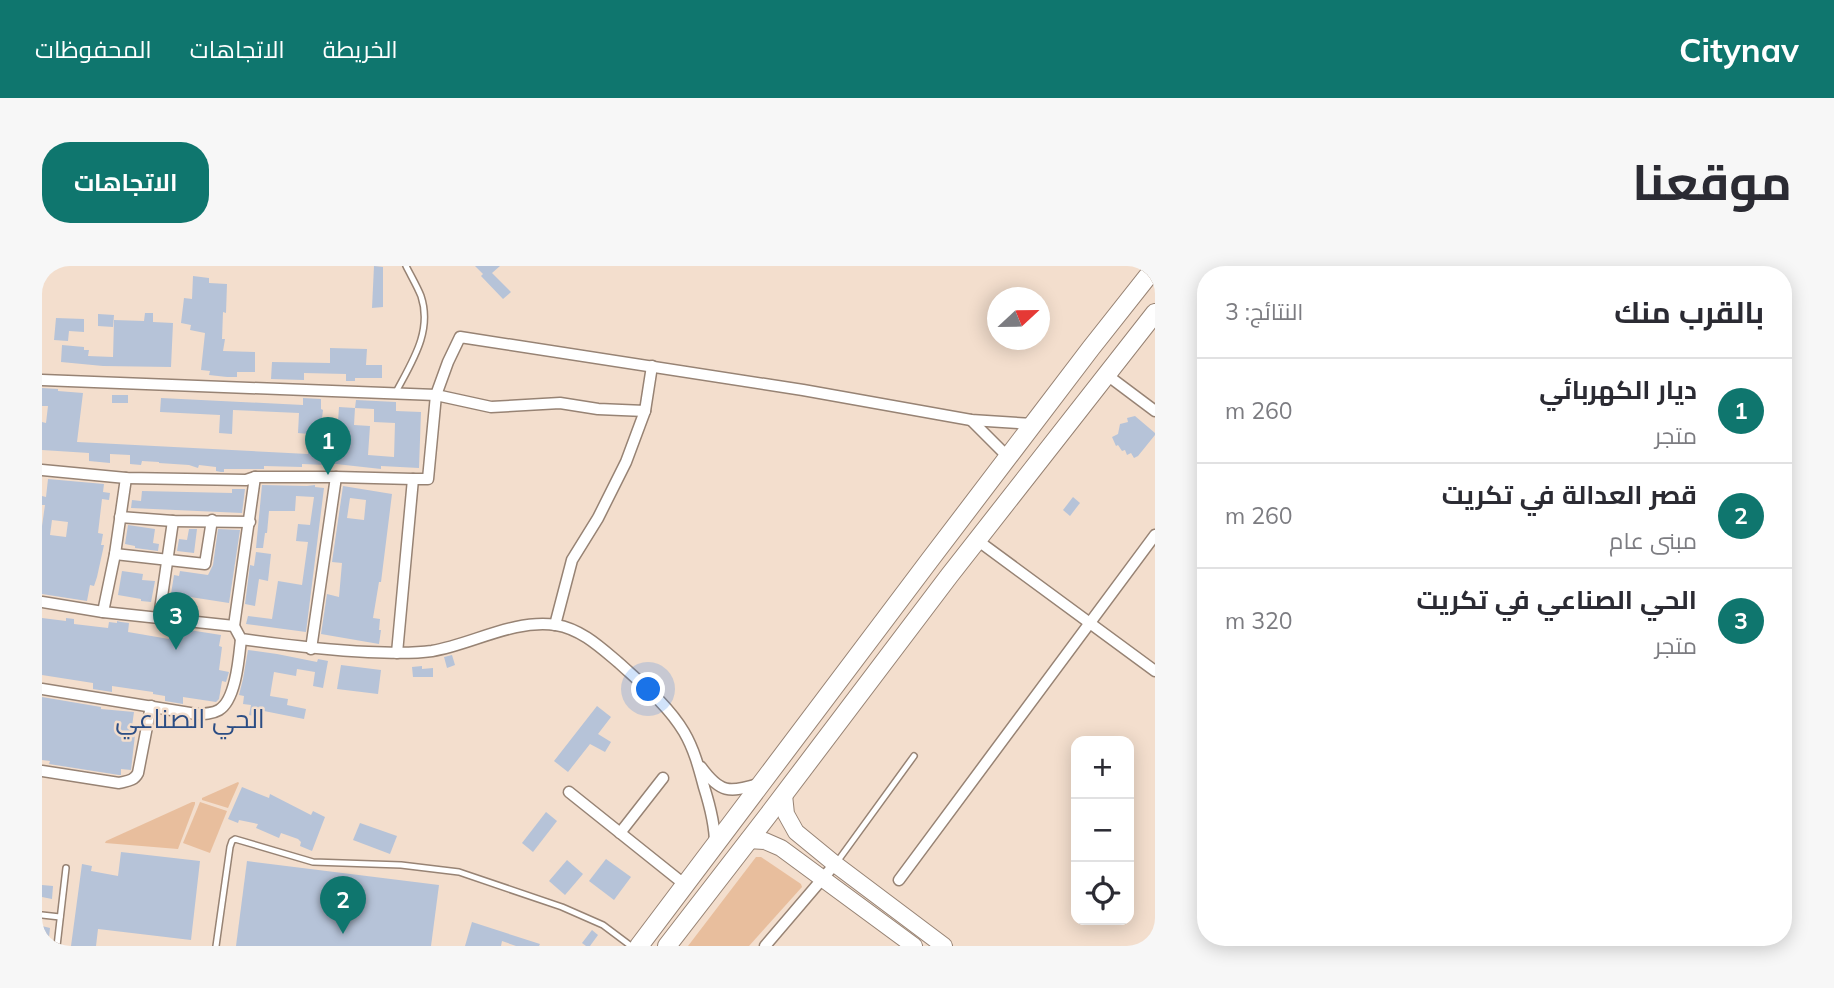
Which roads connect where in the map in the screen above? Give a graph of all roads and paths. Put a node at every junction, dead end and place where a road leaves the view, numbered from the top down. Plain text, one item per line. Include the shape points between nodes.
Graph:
1 (407, 266) edge
2 (1155, 267) edge
3 (1155, 313) edge
4 (652, 366) junction
5 (1107, 375) junction
6 (42, 380) edge
7 (395, 394) junction
8 (436, 395) junction
9 (645, 411) junction
10 (1155, 411) edge
11 (971, 420) junction
12 (1033, 424) junction
13 (1008, 457) junction
14 (42, 470) edge
15 (255, 477) junction
16 (336, 477) junction
17 (126, 478) junction
18 (413, 479) junction
19 (120, 517) junction
20 (173, 520) junction
21 (212, 520) junction
22 (250, 522) junction
23 (1155, 535) edge
24 (977, 540) junction
25 (115, 554) junction
26 (169, 560) junction
27 (929, 561) junction
28 (949, 576) junction
29 (42, 602) edge
30 (103, 612) junction
31 (159, 617) junction
32 (1090, 624) junction
33 (555, 625) junction
34 (234, 626) junction
35 (241, 639) junction
36 (311, 649) junction
37 (397, 653) junction
38 (1155, 671) edge
39 (42, 689) edge
40 (151, 706) junction
41 (914, 756) dead end
42 (699, 765) junction
43 (42, 771) edge
44 (663, 778) dead end
45 (763, 783) junction
46 (569, 792) dead end
47 (784, 795) junction
48 (620, 833) junction
49 (748, 840) junction
50 (715, 844) junction
51 (835, 864) junction
52 (66, 868) dead end
53 (823, 879) junction
54 (899, 880) dead end
55 (684, 884) junction
56 (42, 915) edge
57 (903, 915) junction
58 (60, 917) junction
59 (892, 930) junction
60 (57, 946) edge
61 (216, 946) edge
62 (631, 946) edge
63 (639, 946) edge
64 (667, 946) edge
65 (765, 946) edge
66 (914, 946) edge
67 (944, 946) edge

1 - 7 lane via 422,299 424,337
2 - 12 main road
3 - 5 main road
4 - 8 street via 460,337
4 - 9 street
4 - 11 street
5 - 10 street
5 - 24 main road
6 - 7 street
7 - 8 street
8 - 9 street via 491,407 560,402
8 - 18 street via 428,479
9 - 33 street via 626,462 572,560
11 - 12 street
11 - 13 street
12 - 13 main road
13 - 27 main road
14 - 17 street
15 - 16 street
15 - 17 street via 246,481
15 - 22 street
16 - 18 street
16 - 36 street
17 - 19 street
18 - 37 street
19 - 20 street
19 - 25 street
20 - 21 street
20 - 26 street
21 - 22 street
21 - 26 street via 205,564
22 - 34 street
23 - 32 street
24 - 28 main road
24 - 32 street
25 - 26 street
25 - 30 street
26 - 31 street
27 - 28 main road
27 - 45 main road
28 - 47 main road
29 - 30 street
30 - 31 street
31 - 34 street
32 - 38 street
32 - 54 street
33 - 37 street via 524,625 432,651
33 - 42 street via 594,642 661,702 685,733
34 - 35 street
35 - 36 street
35 - 40 street via 230,696 219,710 197,714
36 - 37 street
39 - 40 street
40 - 43 street via 138,773 131,780 119,783
41 - 51 lane
42 - 45 street via 716,785 728,790
42 - 50 street
44 - 48 street
45 - 50 main road
46 - 48 street
47 - 49 main road
47 - 51 street via 792,827
48 - 55 street
49 - 53 street via 781,848
49 - 64 main road
50 - 55 main road
51 - 53 street
51 - 57 street
52 - 58 lane
53 - 59 street
53 - 65 street
55 - 63 main road
56 - 58 lane
57 - 59 street
57 - 67 street
58 - 60 lane
59 - 66 street
61 - 62 lane via 230,847 235,839 313,862 459,872 562,907 609,928

